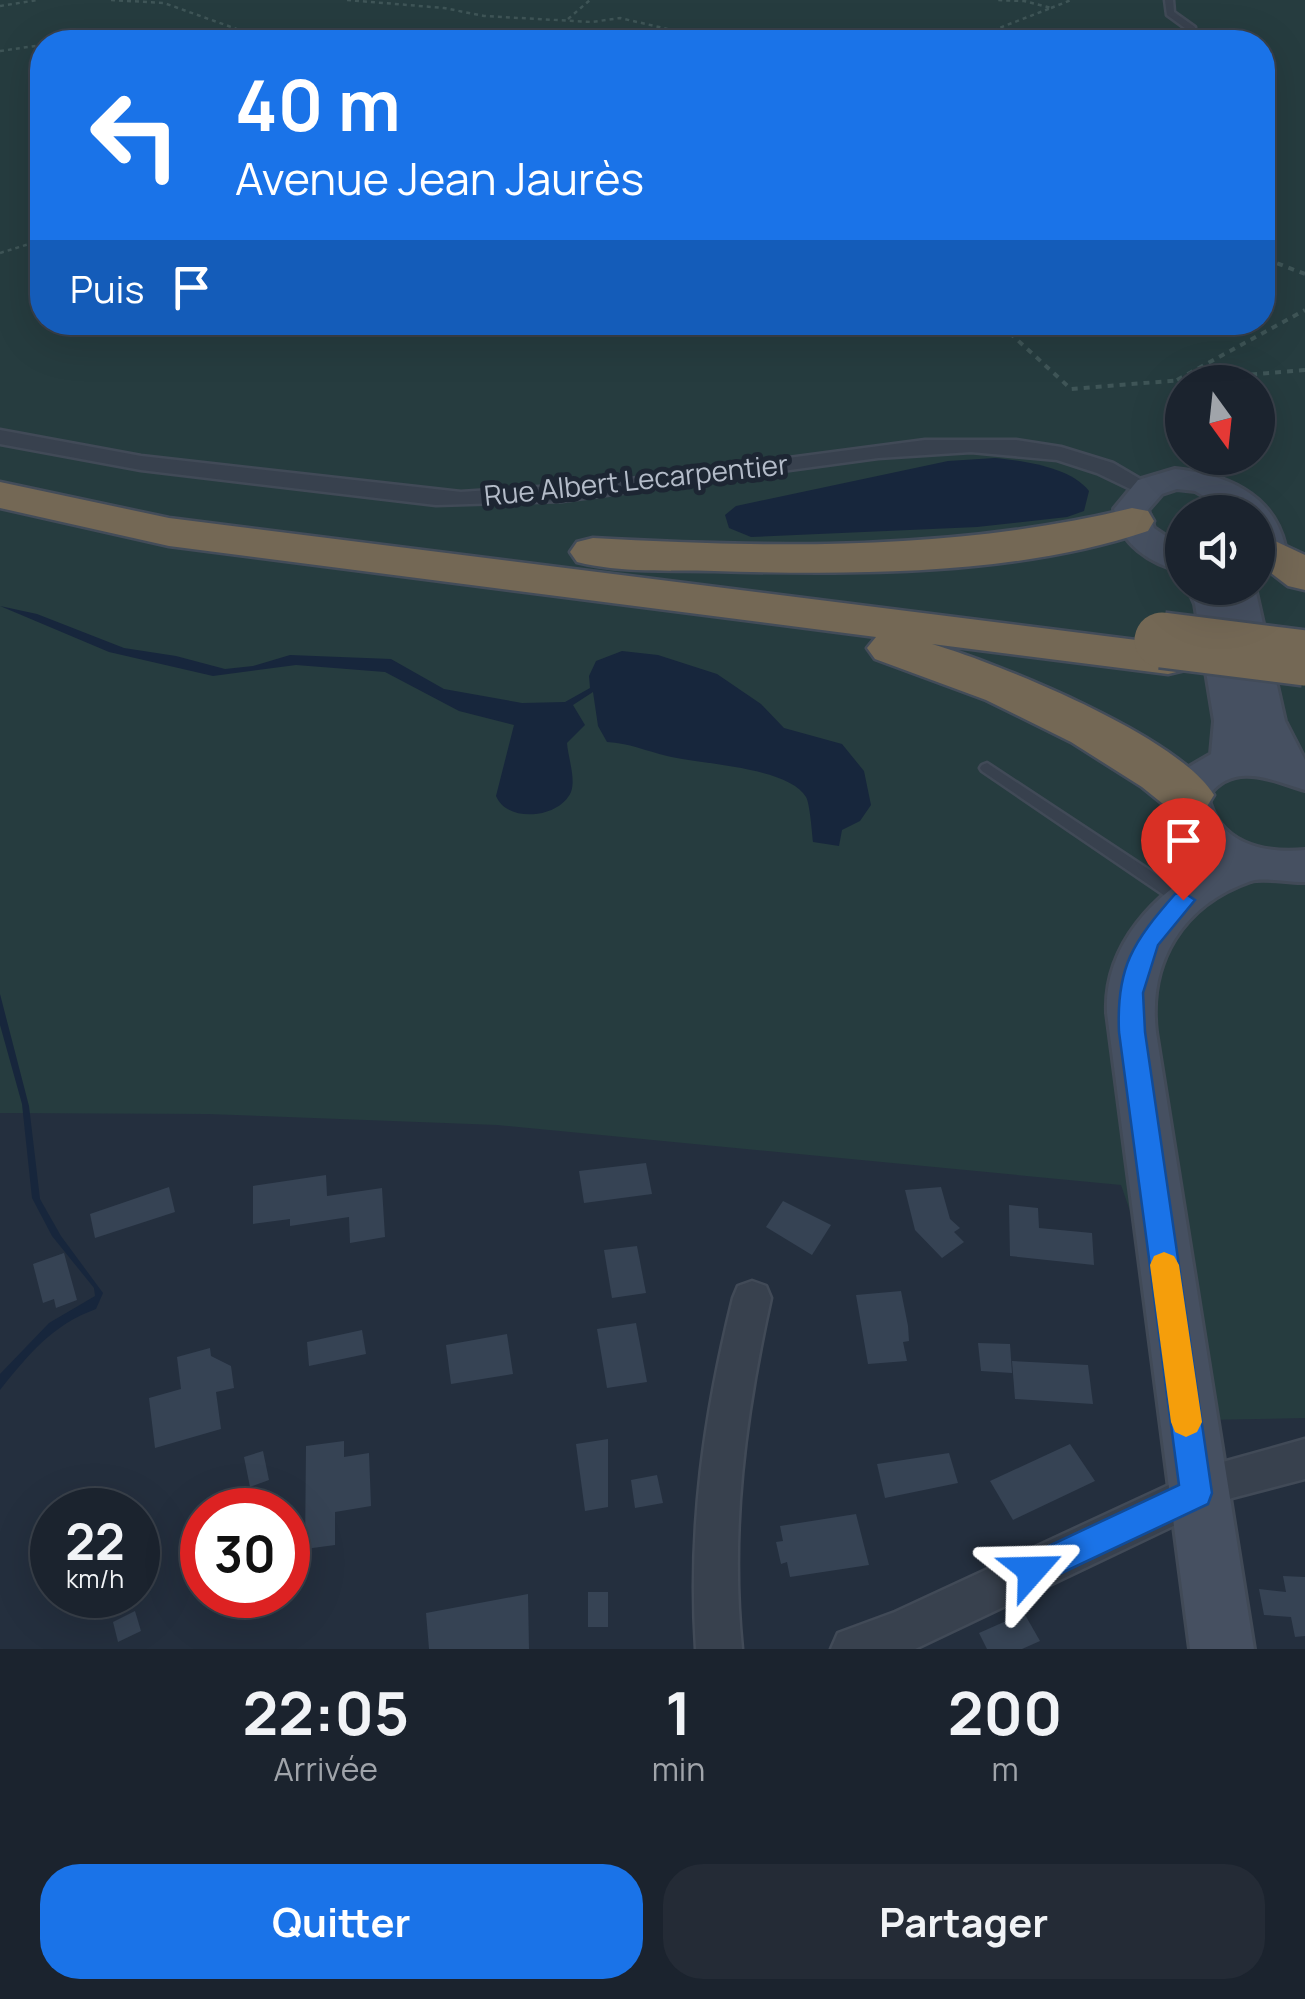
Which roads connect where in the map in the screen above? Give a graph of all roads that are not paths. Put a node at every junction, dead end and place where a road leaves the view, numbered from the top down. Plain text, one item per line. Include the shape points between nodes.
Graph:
1 (1169, 0) edge
2 (1192, 29) dead end
3 (0, 437) edge
4 (0, 474) edge
5 (0, 494) edge
6 (1139, 505) junction
7 (373, 540) junction
8 (1286, 542) edge
9 (1165, 551) edge
10 (421, 564) junction
11 (1213, 605) edge
12 (1240, 605) edge
13 (1165, 650) junction
14 (1305, 658) edge
15 (1305, 677) edge
16 (1231, 762) junction
17 (987, 768) dead end
18 (1297, 772) edge
19 (1190, 810) junction
20 (1254, 864) junction
21 (1305, 866) edge
22 (1183, 900) junction
23 (752, 1298) dead end
24 (1305, 1459) edge
25 (1196, 1493) junction
26 (718, 1649) edge
27 (854, 1649) edge
28 (1222, 1649) edge

1 - 2 lane via 1170,13
3 - 6 street, Rue Albert Lecarpentier via 78,454 481,499 608,489 936,444 1000,443 1060,452 1128,478
4 - 7 highway via 118,502
5 - 10 highway via 169,532
6 - 7 highway via 1087,534 836,561
6 - 8 main road via 1177,481 1238,488
6 - 9 main road via 1150,543
7 - 13 highway
10 - 13 highway
10 - 19 highway via 897,649 1082,728 1164,774
11 - 16 main road via 1234,721
12 - 18 main road via 1264,721
13 - 14 highway, bridge
13 - 15 highway
16 - 18 main road
16 - 19 main road via 1194,780
17 - 22 lane
19 - 20 main road via 1209,841
19 - 22 main road via 1198,853
20 - 21 main road
20 - 22 main road
22 - 25 main road via 1148,942 1130,993
23 - 26 street via 716,1477 712,1583
24 - 25 street
25 - 27 street
25 - 28 main road

